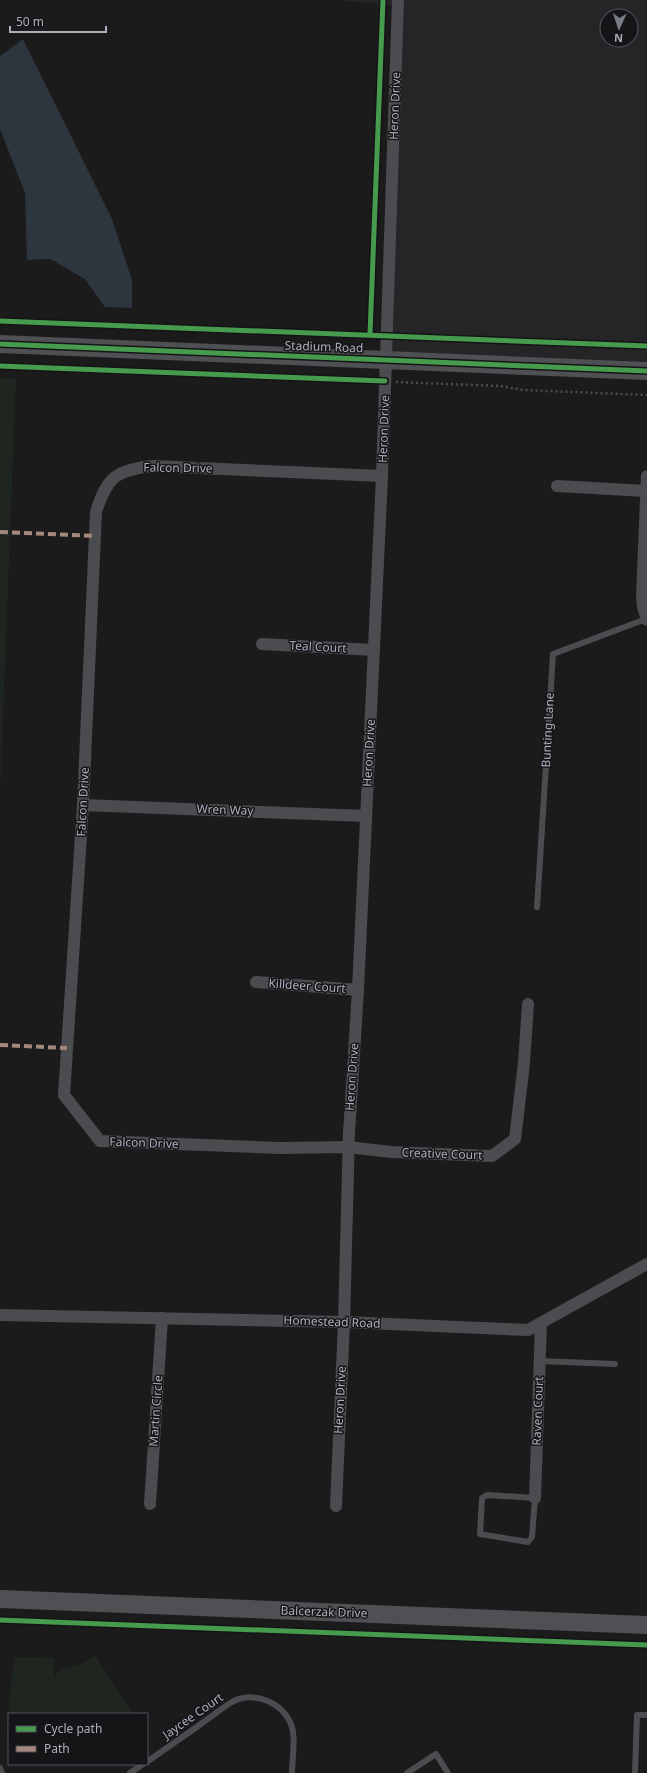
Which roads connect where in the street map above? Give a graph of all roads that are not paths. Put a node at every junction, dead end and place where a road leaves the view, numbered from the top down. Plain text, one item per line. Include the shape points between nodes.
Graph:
1 (398, 0) edge
2 (0, 344) edge
3 (386, 360) junction
4 (647, 371) edge
5 (382, 476) junction
6 (647, 476) edge
7 (557, 486) dead end
8 (647, 491) edge
9 (645, 569) edge
10 (647, 619) edge
11 (262, 644) dead end
12 (374, 650) junction
13 (83, 804) junction
14 (366, 816) junction
15 (537, 907) dead end
16 (256, 982) dead end
17 (358, 990) junction
18 (528, 1004) dead end
19 (348, 1147) junction
20 (647, 1264) edge
21 (0, 1316) edge
22 (162, 1318) junction
23 (344, 1322) junction
24 (541, 1323) junction
25 (540, 1361) junction
26 (615, 1364) dead end
27 (535, 1498) junction
28 (150, 1504) dead end
29 (336, 1506) dead end
30 (0, 1599) edge
31 (647, 1625) edge
32 (647, 1715) edge
33 (148, 1761) edge
34 (142, 1765) edge
35 (0, 1768) edge
36 (2, 1773) edge
37 (130, 1773) edge
38 (292, 1773) edge
39 (407, 1773) edge
40 (448, 1773) edge
41 (635, 1773) edge

1 - 3 street, Heron Drive
2 - 3 street, Stadium Road
3 - 4 street, Stadium Road
3 - 5 street, Heron Drive
5 - 12 street, Heron Drive
5 - 13 street, Falcon Drive via 152,466 132,468 112,478 102,492 96,512
6 - 8 street, Bunting Lane
7 - 8 street
8 - 9 street, Bunting Lane
9 - 10 street, Bunting Lane via 642,602
10 - 15 lane, Bunting Lane via 553,654
11 - 12 street, Teal Court
12 - 14 street, Heron Drive
13 - 14 street, Wren Way
13 - 19 street, Falcon Drive via 64,1095 100,1141 279,1148
14 - 17 street, Heron Drive
16 - 17 street, Killdeer Court
17 - 19 street, Heron Drive
18 - 19 street, Creative Court via 524,1063 514,1139 492,1156 391,1152
19 - 23 street, Heron Drive
20 - 24 street, Homestead Road
21 - 22 street, Homestead Road
22 - 23 street, Homestead Road
22 - 28 street, Martin Circle
23 - 24 street, Homestead Road via 528,1330
23 - 29 street, Heron Drive
24 - 25 street, Raven Court
25 - 26 lane
25 - 27 street, Raven Court
27 - 27 lane via 532,1537 528,1542 480,1534 482,1498 487,1495
30 - 31 street, Balcerzak Drive
32 - 41 lane via 637,1715
33 - 38 lane, Jaycee Court via 233,1702 254,1698 275,1704 288,1718 293,1738
34 - 37 lane
35 - 36 lane
39 - 40 lane via 436,1754

